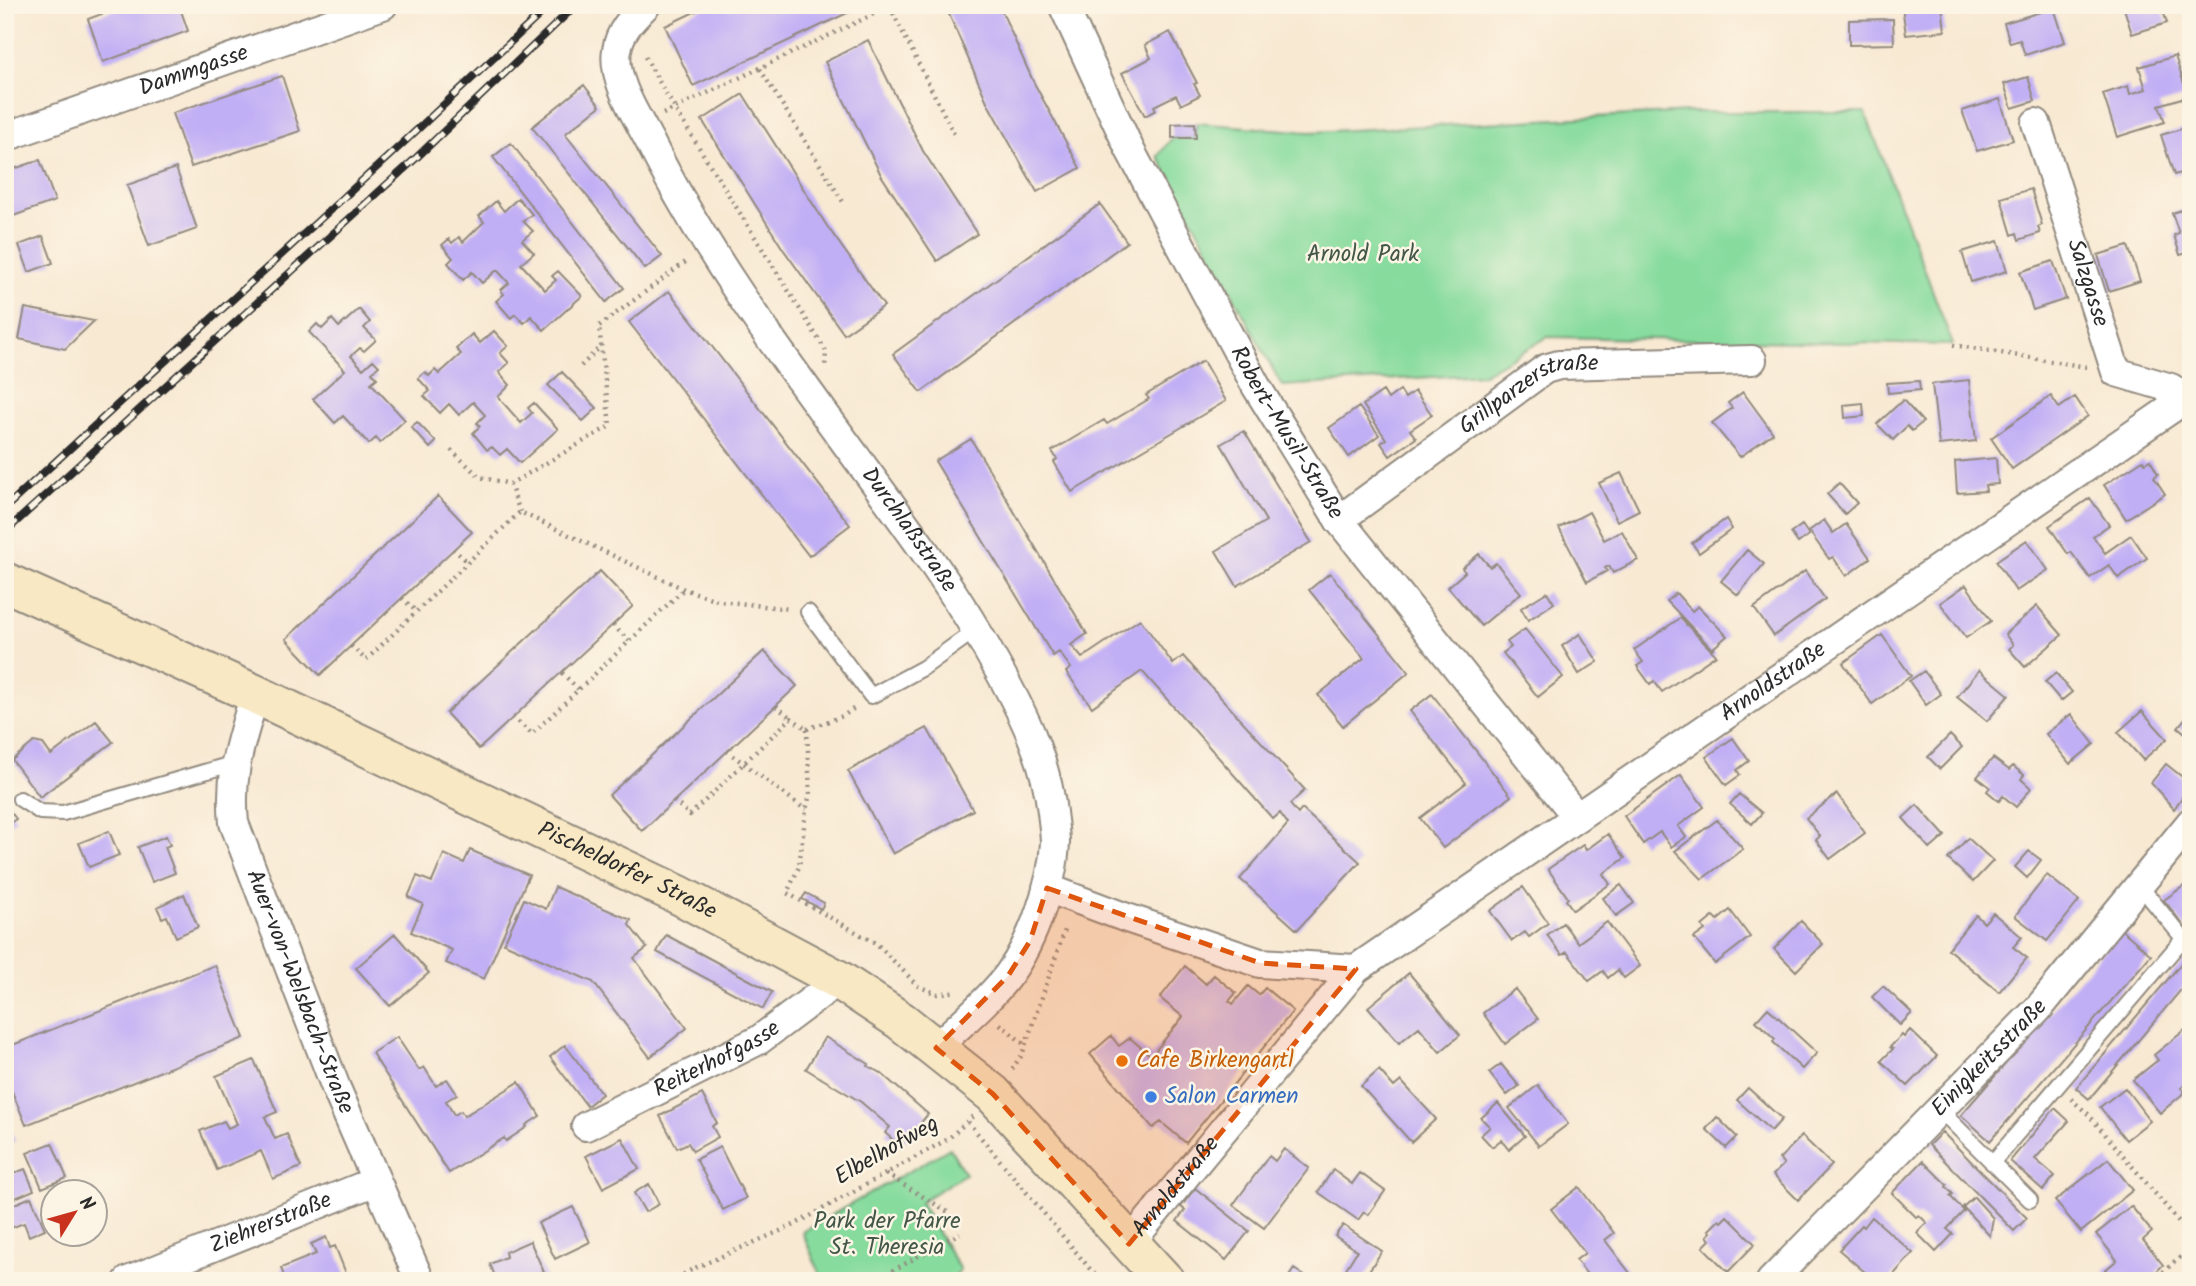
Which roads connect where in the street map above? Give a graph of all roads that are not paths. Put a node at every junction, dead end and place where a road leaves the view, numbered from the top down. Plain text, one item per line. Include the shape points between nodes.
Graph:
1 (383, 5) edge
2 (1063, 5) edge
3 (637, 14) edge
4 (2036, 123) dead end
5 (5, 137) edge
6 (1752, 360) dead end
7 (2188, 398) edge
8 (1339, 520) junction
9 (8, 588) edge
10 (808, 612) road end
11 (976, 629) junction
12 (255, 694) junction
13 (235, 763) junction
14 (20, 799) dead end
15 (1577, 817) junction
16 (2191, 822) edge
17 (2140, 886) junction
18 (1047, 888) junction
19 (2187, 944) edge
20 (1356, 969) junction
21 (839, 980) junction
22 (936, 1048) junction
23 (1939, 1110) junction
24 (586, 1126) dead end
25 (1992, 1163) junction
26 (376, 1181) junction
27 (2030, 1200) dead end
28 (1129, 1244) junction
29 (128, 1281) edge
30 (420, 1281) edge
31 (1165, 1281) edge
32 (1771, 1281) edge

1 - 5 street, Dammgasse
2 - 8 street, Robert-Musil-Straße via 1130,150 1256,386
3 - 11 street, Durchlaßstraße via 616,51 621,85 673,188 707,246
4 - 7 street, Salzgasse via 2116,372 2171,388
6 - 8 street, Grillparzerstraße via 1545,369
7 - 15 street, Arnoldstraße
8 - 15 street, Robert-Musil-Straße
9 - 12 main road, Pischeldorfer Straße
10 - 11 lane via 870,696 923,668
11 - 18 street, Durchlaßstraße via 1020,706 1050,794 1055,842
12 - 13 street, Auer-von-Welsbach-Straße
12 - 21 main road, Pischeldorfer Straße via 681,896
13 - 14 lane via 63,813 40,812
13 - 26 street, Auer-von-Welsbach-Straße via 234,823
15 - 20 street, Arnoldstraße
16 - 17 street, Einigkeitsstraße
17 - 19 lane
17 - 23 street, Einigkeitsstraße via 2038,1009
18 - 20 street via 1260,963
18 - 22 street, Durchlaßstraße via 1030,941 1008,976
19 - 25 lane
20 - 28 street, Arnoldstraße
21 - 22 main road, Pischeldorfer Straße
21 - 24 street, Reiterhofgasse via 759,1040
22 - 28 main road, Pischeldorfer Straße via 993,1094
23 - 25 lane
23 - 32 street, Einigkeitsstraße
25 - 27 lane
26 - 29 street, Ziehrerstraße
26 - 30 street, Auer-von-Welsbach-Straße
28 - 31 main road, Pischeldorfer Straße

